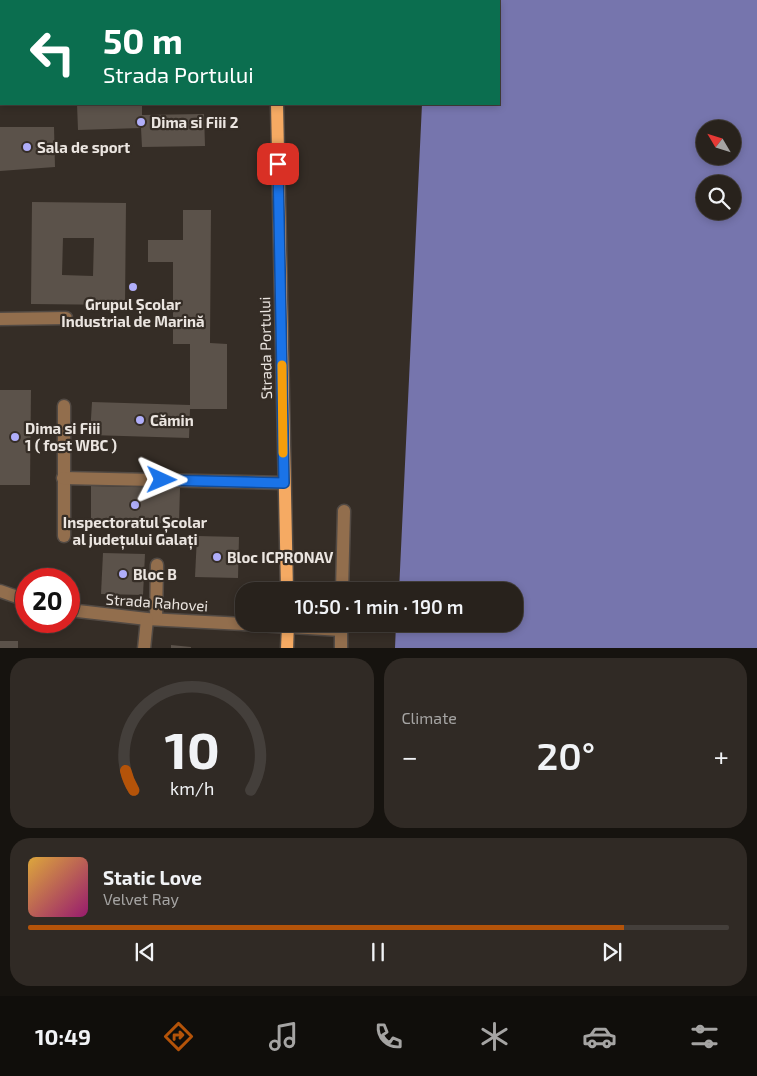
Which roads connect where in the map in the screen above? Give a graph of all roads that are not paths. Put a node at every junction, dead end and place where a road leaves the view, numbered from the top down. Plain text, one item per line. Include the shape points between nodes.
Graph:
1 (277, 105) edge
2 (66, 318) dead end
3 (0, 319) edge
4 (64, 406) dead end
5 (63, 478) junction
6 (284, 483) junction
7 (344, 510) dead end
8 (64, 536) dead end
9 (157, 565) dead end
10 (287, 582) edge
11 (342, 582) edge
12 (0, 591) edge
13 (15, 596) edge
14 (80, 611) edge
15 (152, 619) junction
16 (235, 624) edge
17 (288, 632) edge
18 (341, 632) edge
19 (144, 648) edge
20 (287, 648) edge
21 (341, 648) edge

1 - 6 main road, Strada Portului
2 - 3 street
4 - 5 street
5 - 6 street
5 - 8 street
6 - 10 main road, Strada Portului
7 - 11 street
9 - 15 street
12 - 13 street
14 - 15 street, Strada Rahovei
15 - 16 street, Strada Rahovei
15 - 19 street
17 - 20 main road
18 - 21 street

